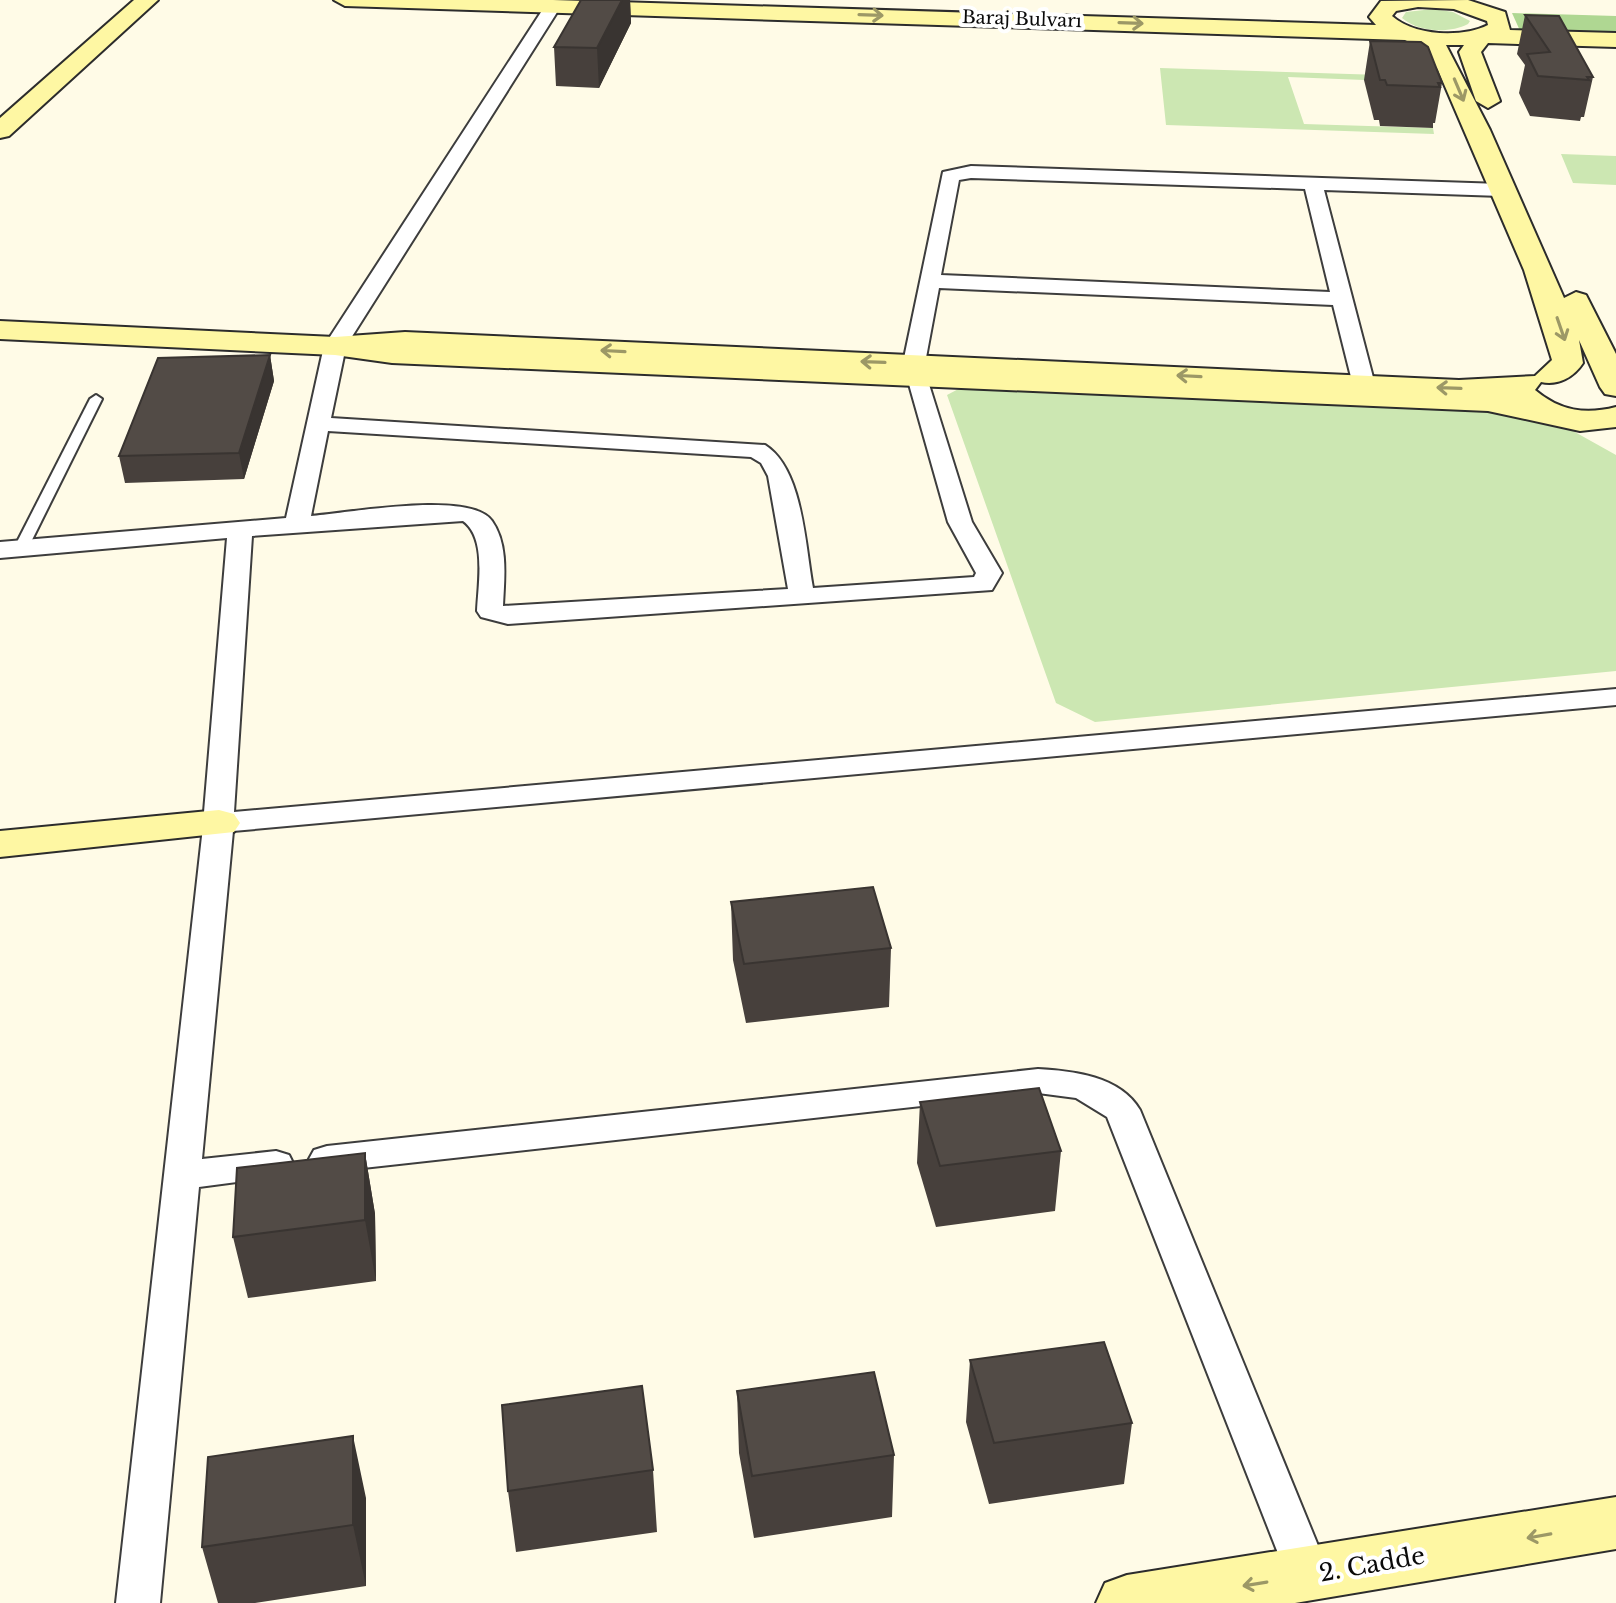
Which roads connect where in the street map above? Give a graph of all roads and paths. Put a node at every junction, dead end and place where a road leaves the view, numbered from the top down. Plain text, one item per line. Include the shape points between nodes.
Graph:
1 (122, 0) edge
2 (147, 0) edge
3 (345, 0) edge
4 (1451, 0) edge
5 (1403, 2) edge
6 (1365, 4) dead end
7 (553, 6) junction
8 (1473, 7) junction
9 (1525, 10) dead end
10 (1410, 33) junction
11 (1482, 36) junction
12 (1616, 40) edge
13 (0, 106) edge
14 (0, 131) edge
15 (1313, 184) junction
16 (1501, 190) junction
17 (930, 281) junction
18 (1342, 299) junction
19 (0, 330) edge
20 (335, 346) junction
21 (915, 371) junction
22 (1538, 379) junction
23 (1364, 385) junction
24 (1616, 387) edge
25 (96, 399) dead end
26 (1545, 412) junction
27 (1616, 417) edge
28 (1577, 420) junction
29 (319, 424) junction
30 (1616, 443) edge
31 (297, 524) junction
32 (240, 529) junction
33 (10, 549) edge
34 (802, 596) junction
35 (1616, 697) edge
36 (219, 823) junction
37 (0, 844) edge
38 (182, 1175) junction
39 (1616, 1523) edge
40 (1308, 1575) junction
41 (138, 1603) edge
42 (1127, 1603) edge

1 - 13 street
2 - 14 street
3 - 7 street, Baraj Bulvarı
4 - 8 street
5 - 6 street
5 - 8 street
5 - 10 street via 1389,6 1380,17
7 -> 10 street, Baraj Bulvarı
7 - 20 street
8 - 9 street
8 - 11 street via 1501,22
10 - 11 street, Baraj Bulvarı
10 -> 16 street via 1443,56
11 - 12 street
11 - 24 street via 1470,52 1473,66
15 - 16 street
15 - 17 street via 957,173 950,176
15 - 18 street
16 -> 22 street via 1570,353 1568,363
17 - 18 street
17 - 21 street
18 - 23 street
19 - 20 street
20 - 21 street via 405,341
20 - 29 street
23 -> 21 street
21 - 26 street via 1488,401
21 - 34 street via 960,522 989,573 983,584
22 -> 23 street via 1459,389
22 - 24 street via 1585,377
22 - 26 street via 1522,390 1524,398
25 - 33 lane
26 - 28 street
27 - 28 street
28 - 30 street
29 - 31 street
29 - 34 street via 757,450 771,459 780,476
31 - 32 street
31 - 34 street via 449,512 472,515 483,524 491,556 490,611 508,616
32 - 33 street
32 - 36 street
35 - 36 street
36 - 37 street
36 - 38 street
38 - 40 street via 1038,1081 1099,1090 1122,1110
38 - 41 street
39 -> 40 street, 2. Cadde
40 -> 42 street, 2. Cadde

